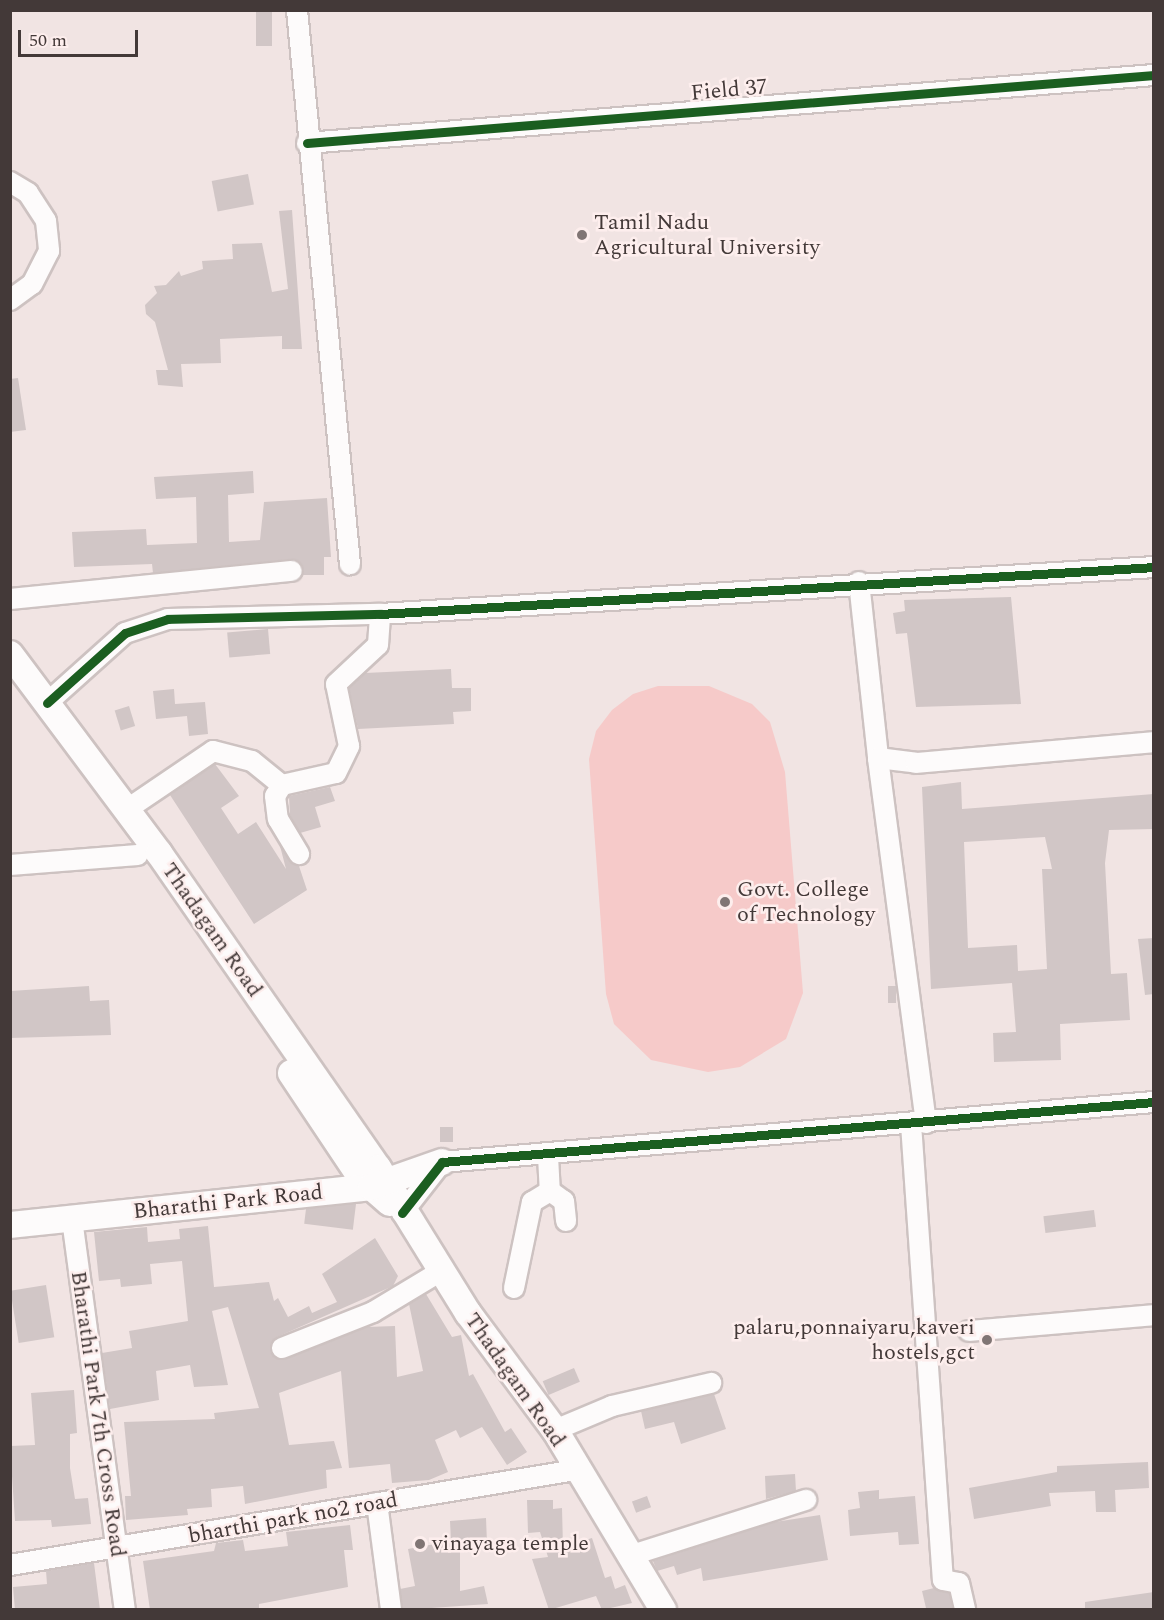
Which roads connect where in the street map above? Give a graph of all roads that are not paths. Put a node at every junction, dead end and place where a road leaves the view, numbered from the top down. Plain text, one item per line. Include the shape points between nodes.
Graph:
1 (297, 10) edge
2 (1154, 75) edge
3 (307, 143) junction
4 (10, 182) edge
5 (10, 300) edge
6 (350, 564) dead end
7 (1154, 567) edge
8 (292, 571) dead end
9 (859, 582) junction
10 (10, 599) edge
11 (380, 614) junction
12 (10, 654) edge
13 (10, 680) edge
14 (47, 703) junction
15 (1154, 742) edge
16 (878, 758) junction
17 (282, 785) junction
18 (126, 810) junction
19 (299, 854) dead end
20 (138, 855) junction
21 (10, 865) edge
22 (1154, 1102) edge
23 (918, 1124) junction
24 (548, 1156) junction
25 (442, 1162) junction
26 (378, 1183) junction
27 (550, 1191) junction
28 (402, 1213) junction
29 (72, 1219) junction
30 (566, 1221) dead end
31 (10, 1226) edge
32 (441, 1271) junction
33 (514, 1288) dead end
34 (1154, 1315) edge
35 (969, 1331) dead end
36 (282, 1348) dead end
37 (711, 1383) dead end
38 (555, 1430) junction
39 (575, 1470) junction
40 (806, 1500) dead end
41 (377, 1503) junction
42 (117, 1549) junction
43 (629, 1556) junction
44 (10, 1565) edge
45 (125, 1610) edge
46 (391, 1610) edge
47 (663, 1610) edge
48 (965, 1610) edge

1 - 3 street
2 - 3 street, Field 37
3 - 6 street
4 - 5 street via 28,193 46,221 49,251 32,284
7 - 9 street
8 - 10 street
9 - 11 street
9 - 16 street
11 - 14 street via 168,619 125,633
11 - 17 street via 378,645 336,684 349,746 336,773
12 - 14 main road, Thadagam Road
13 - 20 main road, Thadagam Road
14 - 18 main road, Thadagam Road
15 - 16 street via 916,763
16 - 23 street
17 - 18 street via 252,760 213,751
17 - 19 street via 275,796 278,819
18 - 26 main road, Thadagam Road
20 - 21 street
20 - 26 main road, Thadagam Road
22 - 23 street
23 - 24 street
23 - 48 street via 943,1580 960,1583
24 - 25 street
24 - 27 street
25 - 26 main road, Bharathi Park Road
25 - 28 street
26 - 28 main road, Thadagam Road
26 - 29 main road, Bharathi Park Road
27 - 30 street via 564,1201
27 - 33 street via 532,1202
28 - 32 main road, Thadagam Road
29 - 31 main road, Bharathi Park Road
29 - 42 street, Bharathi Park 7th Cross Road
32 - 36 street via 373,1312
32 - 38 main road, Thadagam Road
34 - 35 street
37 - 38 street via 612,1406
38 - 39 main road, Thadagam Road
39 - 41 street, bharthi park no2 road
39 - 43 main road, Thadagam Road
40 - 43 street
41 - 42 street, bharthi park no2 road
41 - 46 street
42 - 44 street, bharthi park no2 road
42 - 45 street, Bharathi Park 7th Cross Road
43 - 47 main road, Thadagam Road

